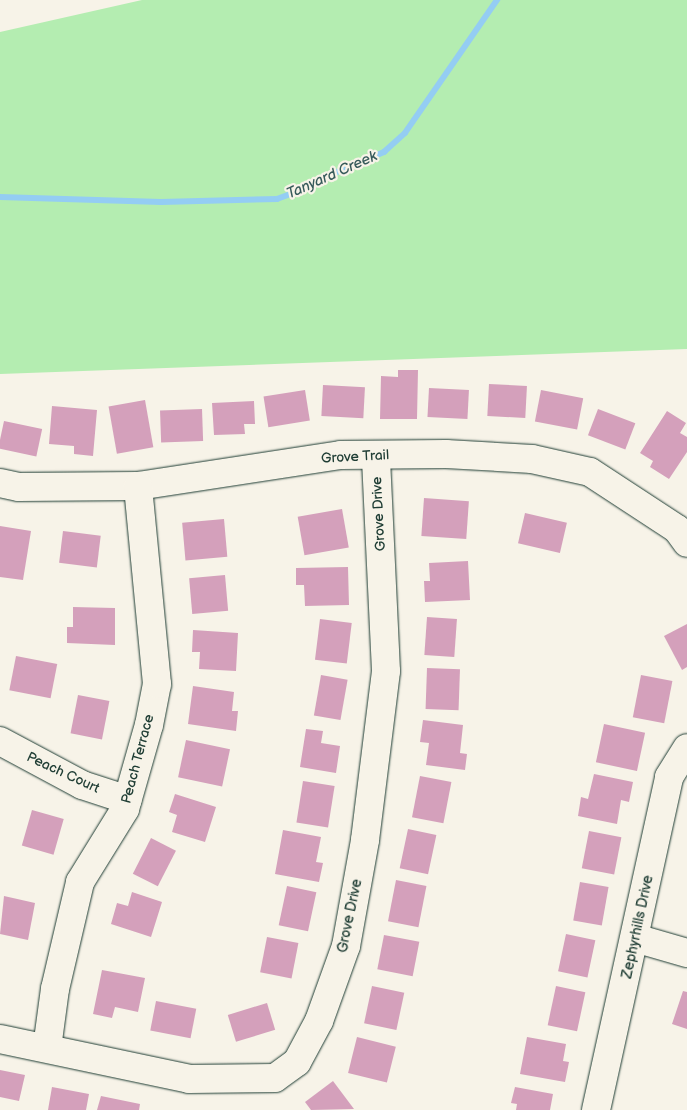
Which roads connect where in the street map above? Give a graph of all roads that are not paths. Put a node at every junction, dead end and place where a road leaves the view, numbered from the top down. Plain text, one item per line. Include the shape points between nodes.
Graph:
1 (376, 456) junction
2 (0, 483) edge
3 (138, 486) junction
4 (687, 543) edge
5 (0, 741) edge
6 (687, 748) edge
7 (128, 800) junction
8 (635, 938) junction
9 (687, 952) edge
10 (0, 1039) edge
11 (47, 1048) junction
12 (596, 1110) edge

1 - 3 street, Grove Trail via 341,455
1 - 4 street, Grove Trail via 446,454 532,459 590,472 677,528
1 - 11 street, Grove Drive via 386,671 365,840 346,946 319,1021 297,1062 275,1078 189,1079
2 - 3 street, Grove Trail via 19,487
3 - 7 street, Peach Terrace via 157,684
5 - 7 street, Peach Court via 82,785
6 - 8 street, Zephyrhills Drive via 669,777
7 - 11 street, Peach Terrace via 80,882 55,989
8 - 9 street
8 - 12 street, Zephyrhills Drive
10 - 11 street, Grove Drive

